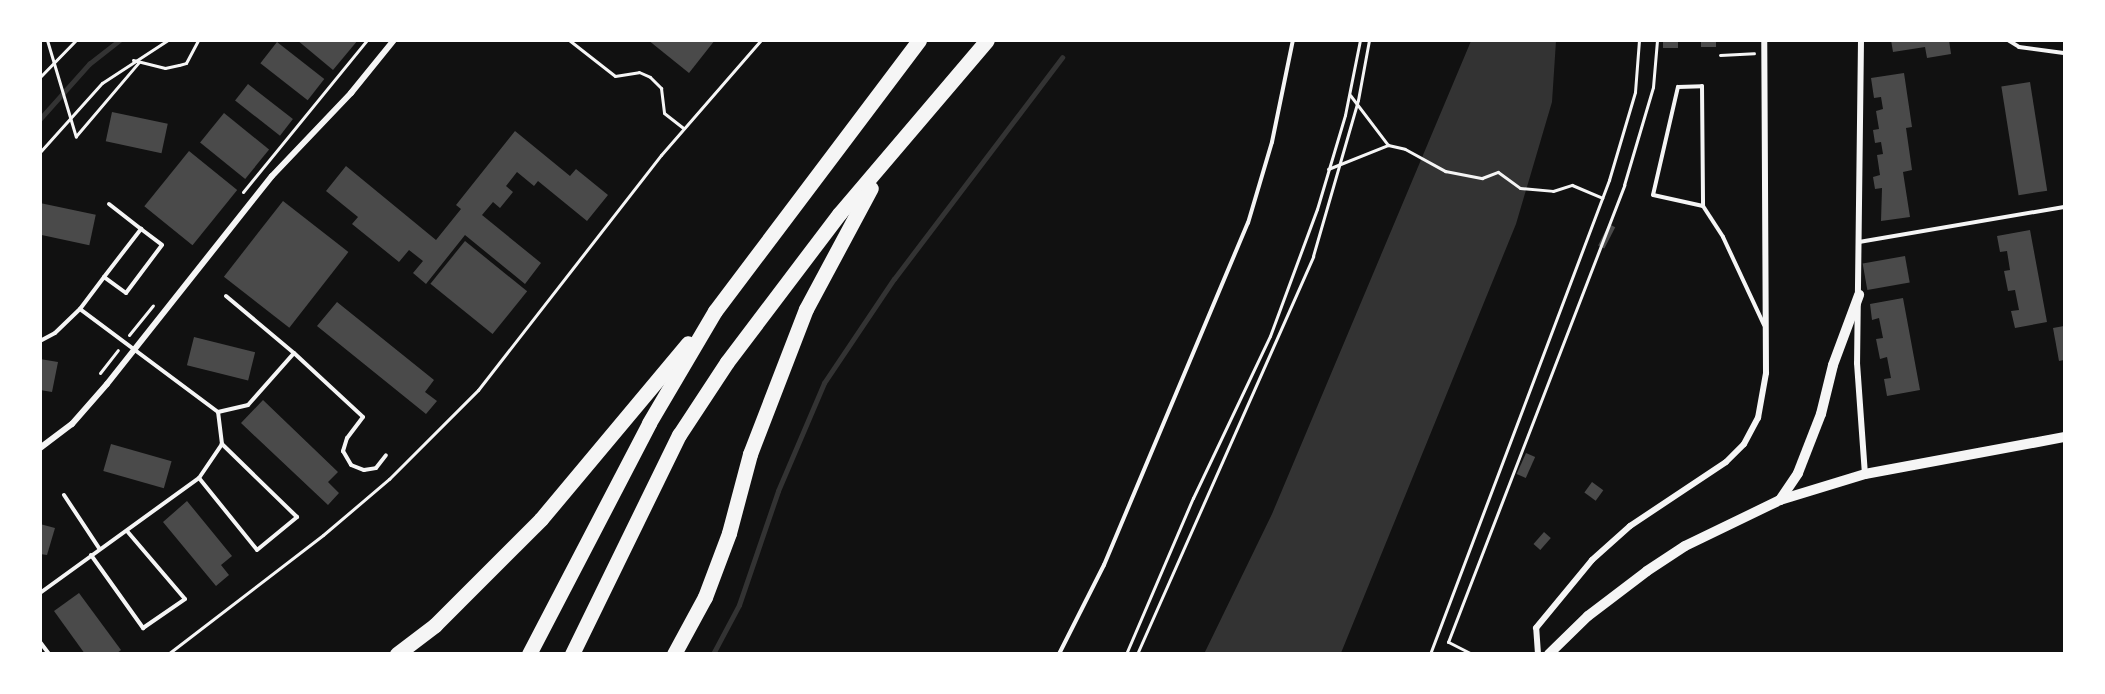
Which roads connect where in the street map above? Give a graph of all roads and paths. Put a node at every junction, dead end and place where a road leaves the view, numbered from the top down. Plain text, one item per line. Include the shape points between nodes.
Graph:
1 (76, 40) edge
2 (168, 40) edge
3 (198, 40) edge
4 (367, 40) edge
5 (394, 40) edge
6 (569, 40) edge
7 (761, 40) edge
8 (919, 40) edge
9 (987, 40) edge
10 (1293, 40) edge
11 (1360, 40) edge
12 (1369, 40) edge
13 (1639, 40) edge
14 (1657, 40) edge
15 (1764, 40) edge
16 (1861, 40) edge
17 (2008, 40) edge
18 (49, 42) edge
19 (1765, 52) junction
20 (2064, 53) edge
21 (1720, 55) dead end
22 (133, 60) junction
23 (139, 62) junction
24 (40, 77) edge
25 (1350, 95) junction
26 (1357, 105) junction
27 (683, 128) junction
28 (1388, 145) junction
29 (40, 152) edge
30 (1341, 164) junction
31 (883, 165) junction
32 (1328, 169) junction
33 (240, 196) dead end
34 (1602, 198) junction
35 (109, 204) dead end
36 (1703, 206) junction
37 (2064, 207) edge
38 (141, 229) junction
39 (1859, 242) junction
40 (104, 277) junction
41 (1859, 295) junction
42 (161, 296) dead end
43 (226, 296) dead end
44 (80, 309) junction
45 (715, 312) junction
46 (1767, 331) junction
47 (40, 341) edge
48 (125, 341) junction
49 (137, 349) junction
50 (294, 353) junction
51 (99, 374) dead end
52 (218, 412) junction
53 (2064, 437) edge
54 (222, 444) junction
55 (40, 448) edge
56 (386, 455) dead end
57 (1865, 474) junction
58 (199, 478) junction
59 (64, 495) dead end
60 (1780, 500) junction
61 (127, 530) junction
62 (99, 548) junction
63 (91, 555) junction
64 (40, 593) edge
65 (40, 642) edge
66 (1470, 653) edge
67 (49, 654) edge
68 (168, 654) edge
69 (397, 654) edge
70 (529, 654) edge
71 (572, 654) edge
72 (674, 654) edge
73 (1059, 654) edge
74 (1126, 654) edge
75 (1137, 654) edge
76 (1430, 654) edge
77 (1538, 654) edge
78 (1549, 654) edge

1 - 24 path
2 - 22 path
3 - 23 path via 186,63 165,68
4 - 33 path
5 - 49 street via 351,93 272,176
6 - 27 path via 615,76 639,72 650,77 661,88 664,113
7 - 27 path
8 - 45 highway
9 - 31 highway
10 - 73 lane via 1272,142 1248,223 1104,566
11 - 25 path
12 - 26 path
13 - 34 path via 1635,92
14 - 66 path via 1653,87 1624,185 1448,642
15 - 19 street
16 - 39 street
17 - 20 lane via 2019,47
18 - 23 path via 76,136
19 - 21 path
19 - 46 street
22 - 23 path
22 - 29 path via 79,106
25 - 26 path
25 - 32 path
26 - 28 path
26 - 30 path
27 - 68 path via 478,390 440,429 323,535
28 - 30 path
28 - 34 path via 1405,149 1445,171 1482,178 1498,172 1520,188 1553,191 1572,185
30 - 32 path
30 - 75 path via 1313,256 1275,348
31 - 71 highway via 839,214 734,352 685,426
31 - 72 highway via 806,309 750,454 725,544 705,597
32 - 74 path via 1270,336 1193,498
34 - 76 path via 1467,547
35 - 38 lane
36 - 36 lane via 1702,86 1678,87 1653,195
36 - 46 lane via 1723,237
37 - 39 lane
38 - 40 lane
38 - 40 lane via 162,245 126,292
39 - 41 street
40 - 44 lane
41 - 57 street via 1857,363
41 - 60 street via 1833,365 1821,414 1798,473
42 - 48 path
43 - 50 lane
44 - 47 lane via 55,333
44 - 48 lane
45 - 69 highway via 541,519 435,625
45 - 70 highway via 649,423
46 - 77 street via 1766,373 1758,418 1744,444 1726,462 1630,526 1592,560 1536,628
48 - 49 lane
48 - 51 path
49 - 52 lane
49 - 55 street via 72,424
50 - 52 lane via 248,405
50 - 56 lane via 363,417 347,438 343,451 351,465 364,470 376,468
52 - 54 lane
53 - 57 street
54 - 58 lane
54 - 58 lane via 297,517 257,550
57 - 60 street
58 - 61 lane
59 - 62 lane
60 - 78 street via 1685,546 1647,571 1588,616
61 - 62 lane
61 - 63 lane via 185,599 143,628
62 - 63 lane
63 - 64 lane
65 - 67 lane

